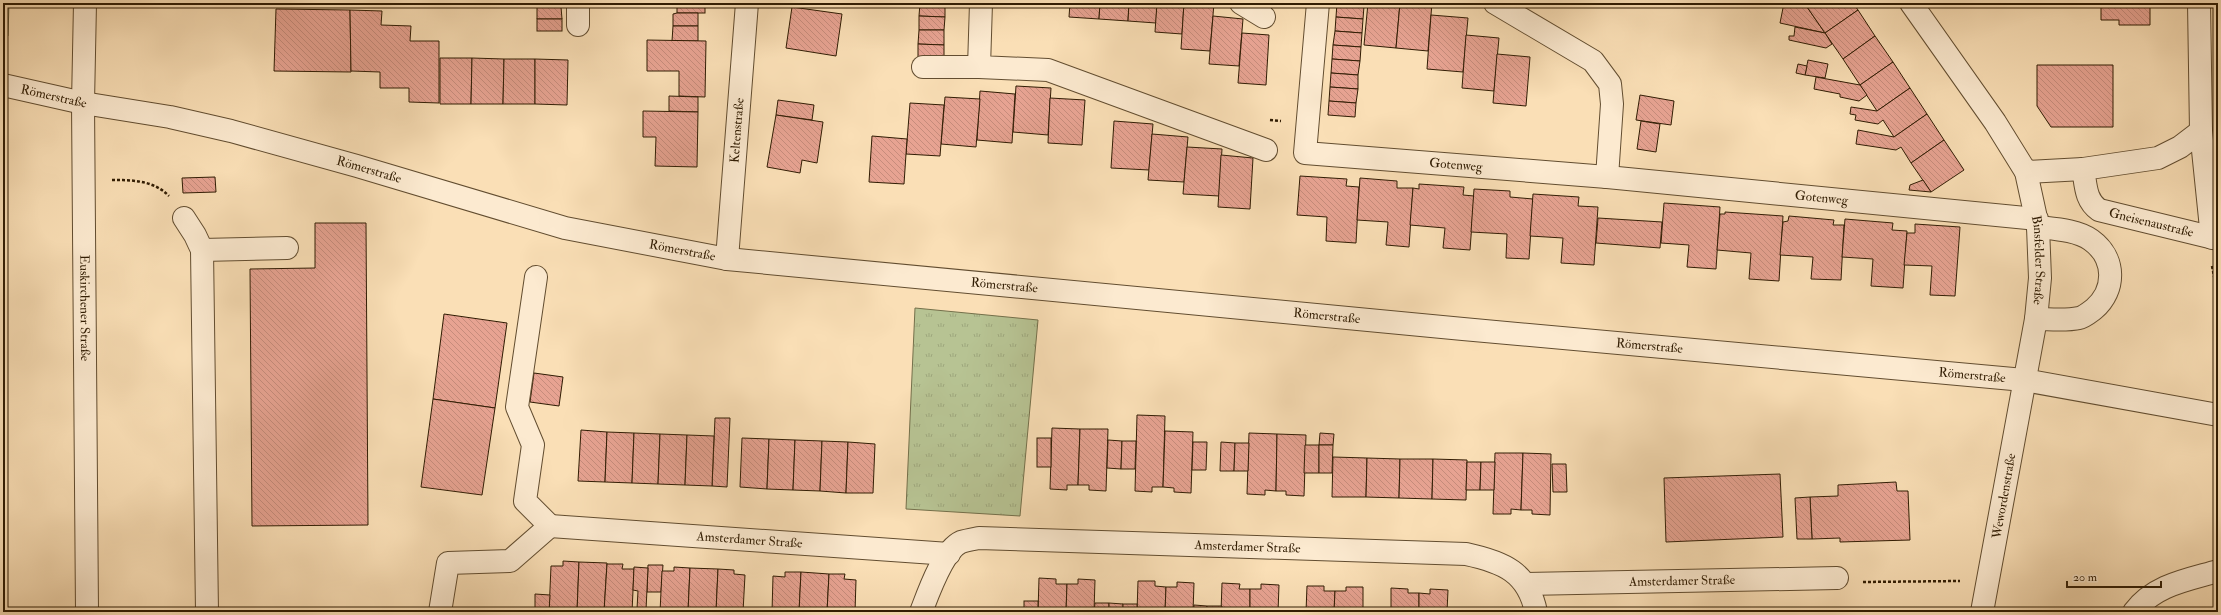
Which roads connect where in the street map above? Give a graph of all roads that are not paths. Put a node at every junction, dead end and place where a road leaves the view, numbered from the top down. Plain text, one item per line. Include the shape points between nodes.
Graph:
1 (85, 3) edge
2 (578, 3) edge
3 (747, 3) edge
4 (981, 3) edge
5 (1241, 3) edge
6 (1318, 3) edge
7 (1495, 3) edge
8 (1911, 3) edge
9 (2199, 3) edge
10 (1264, 17) dead end
11 (578, 25) dead end
12 (923, 67) dead end
13 (979, 67) junction
14 (3, 85) edge
15 (83, 103) junction
16 (2201, 131) junction
17 (1266, 150) dead end
18 (2083, 169) junction
19 (2026, 172) junction
20 (1607, 177) junction
21 (184, 218) dead end
22 (2037, 223) junction
23 (2215, 239) edge
24 (287, 248) dead end
25 (202, 250) junction
26 (727, 259) junction
27 (536, 277) dead end
28 (2036, 319) junction
29 (2024, 380) junction
30 (2218, 414) edge
31 (550, 526) junction
32 (955, 548) junction
33 (2218, 571) edge
34 (1837, 578) dead end
35 (1526, 584) junction
36 (87, 612) edge
37 (207, 612) edge
38 (440, 612) edge
39 (921, 612) edge
40 (1536, 612) edge
41 (1982, 612) edge
42 (2134, 612) edge

1 - 15 street, Euskirchener Straße
2 - 11 street
3 - 26 street, Keltenstraße
4 - 13 street
5 - 10 street
6 - 20 street, Gotenweg via 1305,153
7 - 20 street via 1592,61 1610,84 1612,104
8 - 19 street, Binsfelder Straße via 1995,122
9 - 16 street, Gneisenaustraße
12 - 13 street
13 - 17 street via 1048,70
14 - 15 street, Römerstraße
15 - 26 street, Römerstraße via 170,117 231,131 565,228
15 - 36 street, Euskirchener Straße
16 - 18 street via 2180,147 2158,158
16 - 23 street, Gneisenaustraße
18 - 19 street
18 - 23 street, Gneisenaustraße via 2088,197 2100,210
19 - 22 street, Binsfelder Straße
20 - 22 street, Gotenweg
21 - 25 street via 196,235
22 - 28 street, Binsfelder Straße via 2040,278
22 - 28 street, Gotenweg via 2070,231 2091,240 2100,250 2111,273 2110,288 2103,301 2091,312 2080,318
24 - 25 street
25 - 37 street
26 - 29 street, Römerstraße
27 - 31 street via 517,407 533,445 525,500
28 - 29 street, Binsfelder Straße
29 - 30 street
29 - 41 street, Wewordenstraße
31 - 32 street, Amsterdamer Straße
31 - 38 street via 510,562 448,563
32 - 35 street, Amsterdamer Straße via 979,538 1466,554 1490,559 1515,572
32 - 39 street via 937,574
33 - 42 street via 2151,593
34 - 35 street, Amsterdamer Straße
35 - 40 street, Amsterdamer Straße

